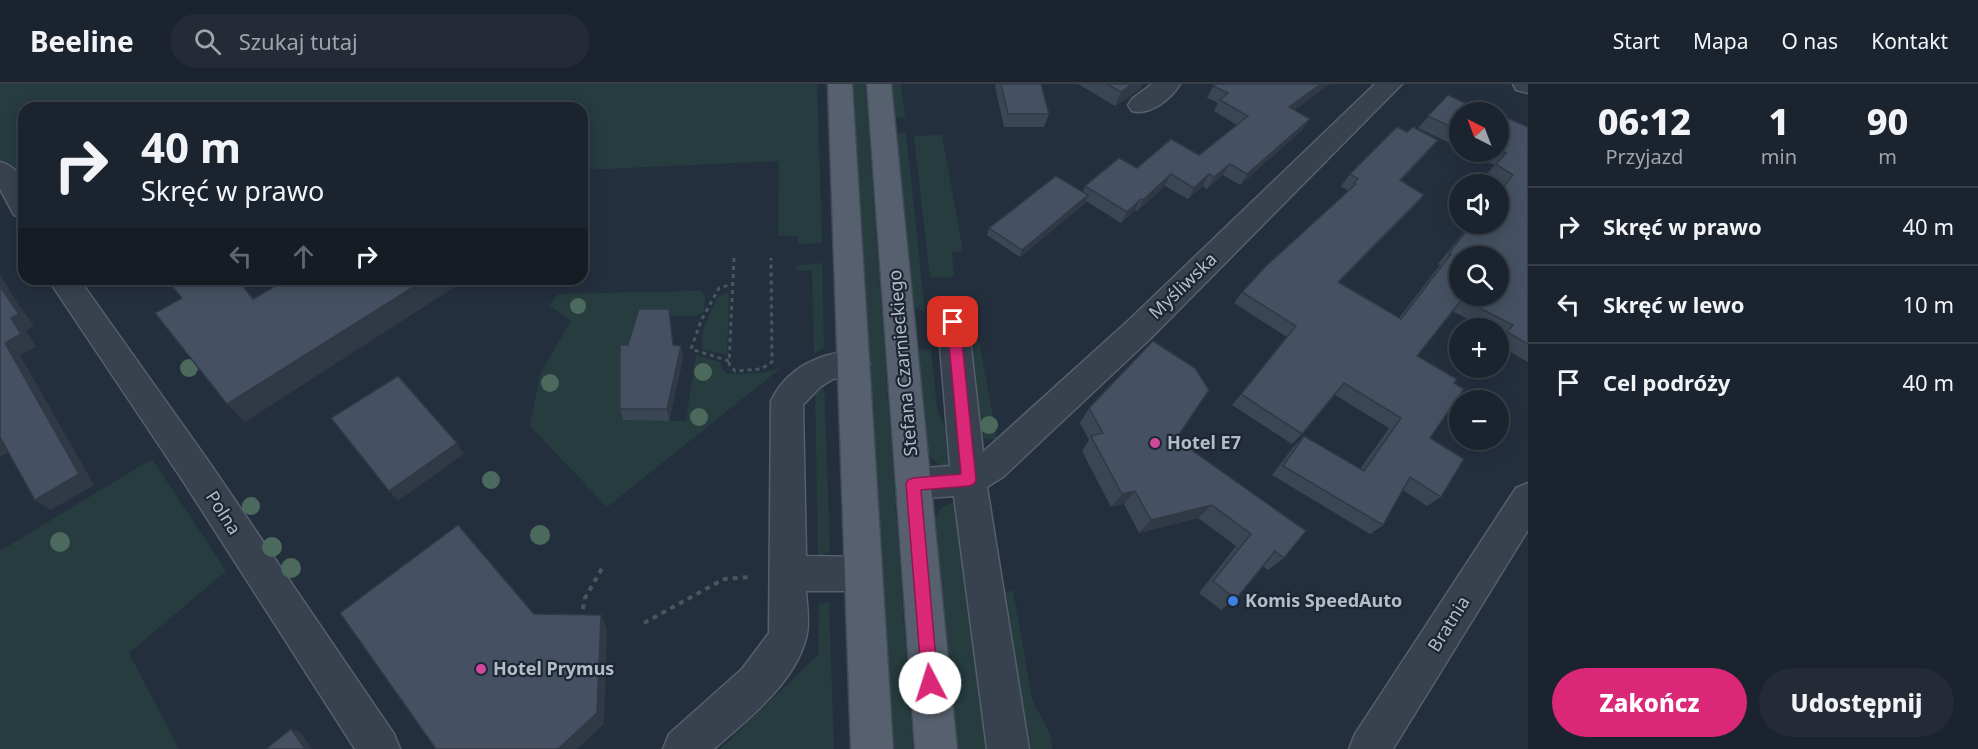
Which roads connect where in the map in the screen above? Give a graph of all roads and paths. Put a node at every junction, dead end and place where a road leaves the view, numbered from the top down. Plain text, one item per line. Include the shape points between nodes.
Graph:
1 (879, 84) edge
2 (1168, 84) edge
3 (1390, 84) edge
4 (839, 85) edge
5 (1142, 105) dead end
6 (0, 171) edge
7 (18, 197) edge
8 (734, 258) dead end
9 (771, 258) dead end
10 (733, 284) junction
11 (67, 285) edge
12 (953, 322) dead end
13 (729, 362) junction
14 (854, 364) junction
15 (969, 480) junction
16 (913, 484) junction
17 (1528, 500) edge
18 (604, 565) dead end
19 (788, 573) junction
20 (864, 574) junction
21 (644, 622) dead end
22 (580, 623) edge
23 (379, 749) edge
24 (684, 749) edge
25 (872, 749) edge
26 (936, 749) edge
27 (1008, 749) edge
28 (1371, 749) edge

1 - 16 main road, Stefana Czarnieckiego
2 - 5 street
3 - 15 street, Myśliwska via 1141,328 991,465
4 - 14 main road
6 - 7 street
8 - 10 path
9 - 13 path via 772,362 760,369 735,371
10 - 13 path
10 - 13 path via 719,288 691,349
11 - 23 street, Polna
12 - 15 street
14 - 19 street via 820,369 788,401
14 - 20 main road
15 - 16 street
15 - 27 street
16 - 26 main road, Stefana Czarnieckiego
17 - 28 street, Bratnia
18 - 22 path via 585,598
19 - 20 street
19 - 21 path via 724,579
19 - 24 street via 788,636 775,662
20 - 25 main road

